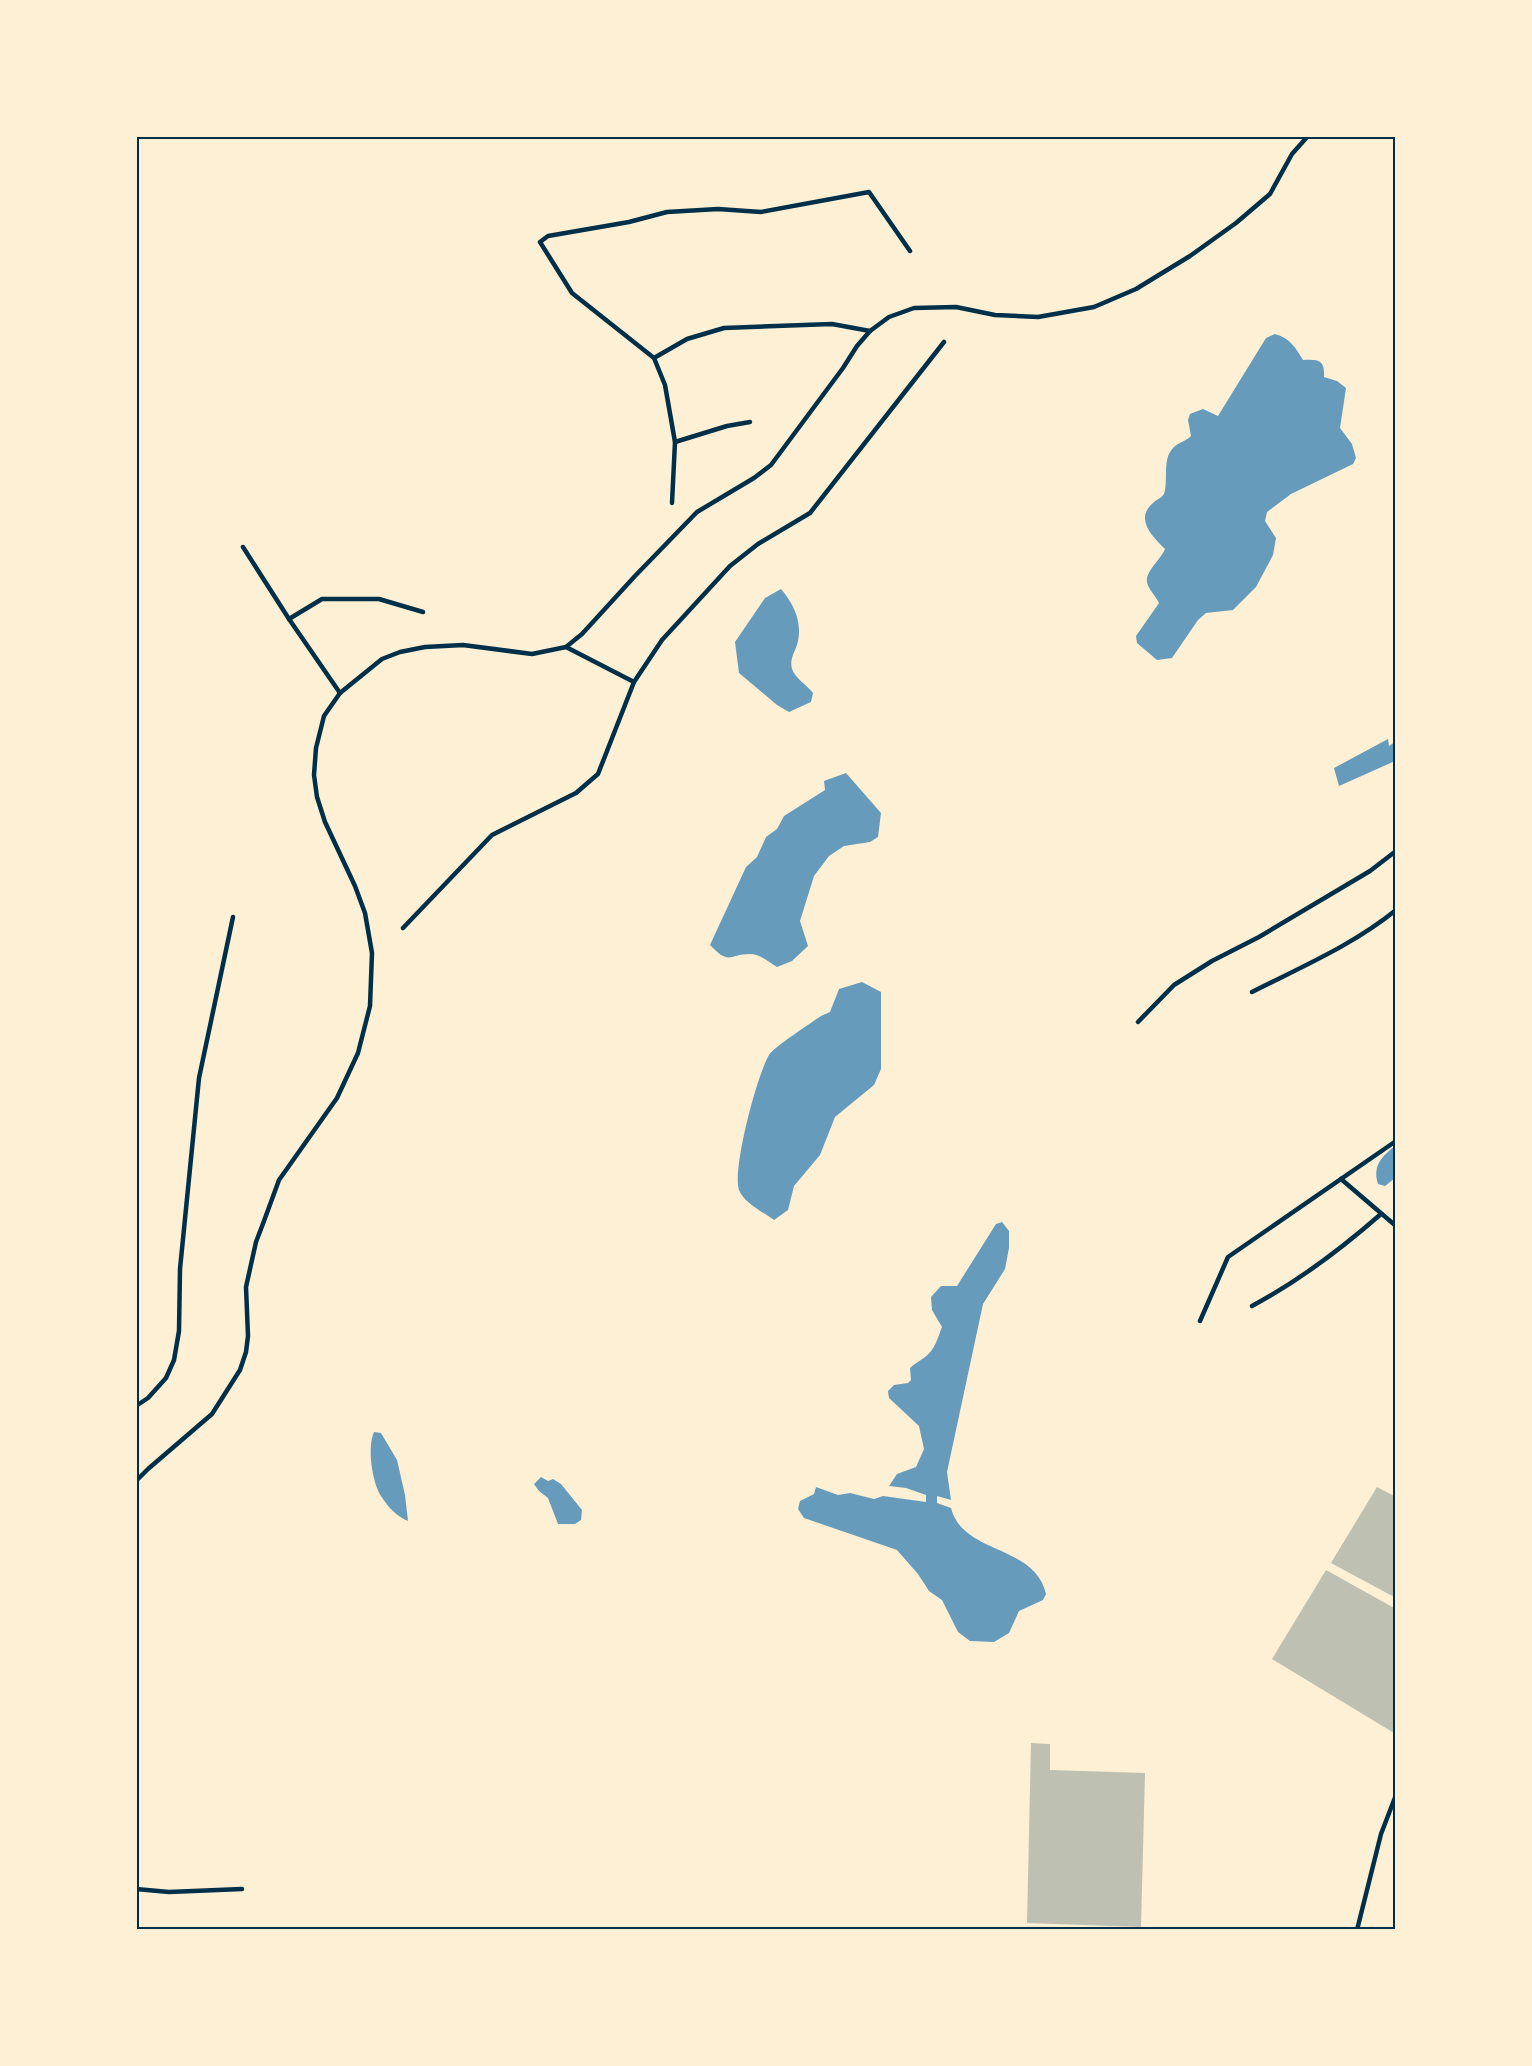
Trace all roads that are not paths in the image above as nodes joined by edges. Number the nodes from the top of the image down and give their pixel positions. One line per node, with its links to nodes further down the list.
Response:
1 (1308, 136): 3 (street)
2 (910, 251): 5 (street)
3 (870, 331): 5 (street); 12 (street)
4 (944, 342): 13 (street)
5 (654, 358): 7 (street)
6 (750, 422): 7 (street)
7 (675, 442): 8 (street)
8 (672, 502)
9 (243, 547): 11 (street)
10 (423, 612): 11 (street)
11 (289, 619): 14 (street)
12 (566, 647): 13 (street); 14 (street)
13 (634, 682): 18 (street)
14 (340, 693): 28 (street)
15 (1395, 851): 20 (street)
16 (1395, 910): 19 (street)
17 (233, 917): 27 (street)
18 (403, 928)
19 (1252, 992)
20 (1138, 1022)
21 (1395, 1141): 22 (street)
22 (1341, 1179): 23 (street); 26 (street)
23 (1382, 1214): 24 (street); 25 (street)
24 (1395, 1226)
25 (1252, 1306)
26 (1200, 1321)
27 (136, 1406)
28 (136, 1481)
29 (1395, 1795): 32 (street)
30 (136, 1889): 31 (street)
31 (242, 1889)
32 (1357, 1929)

